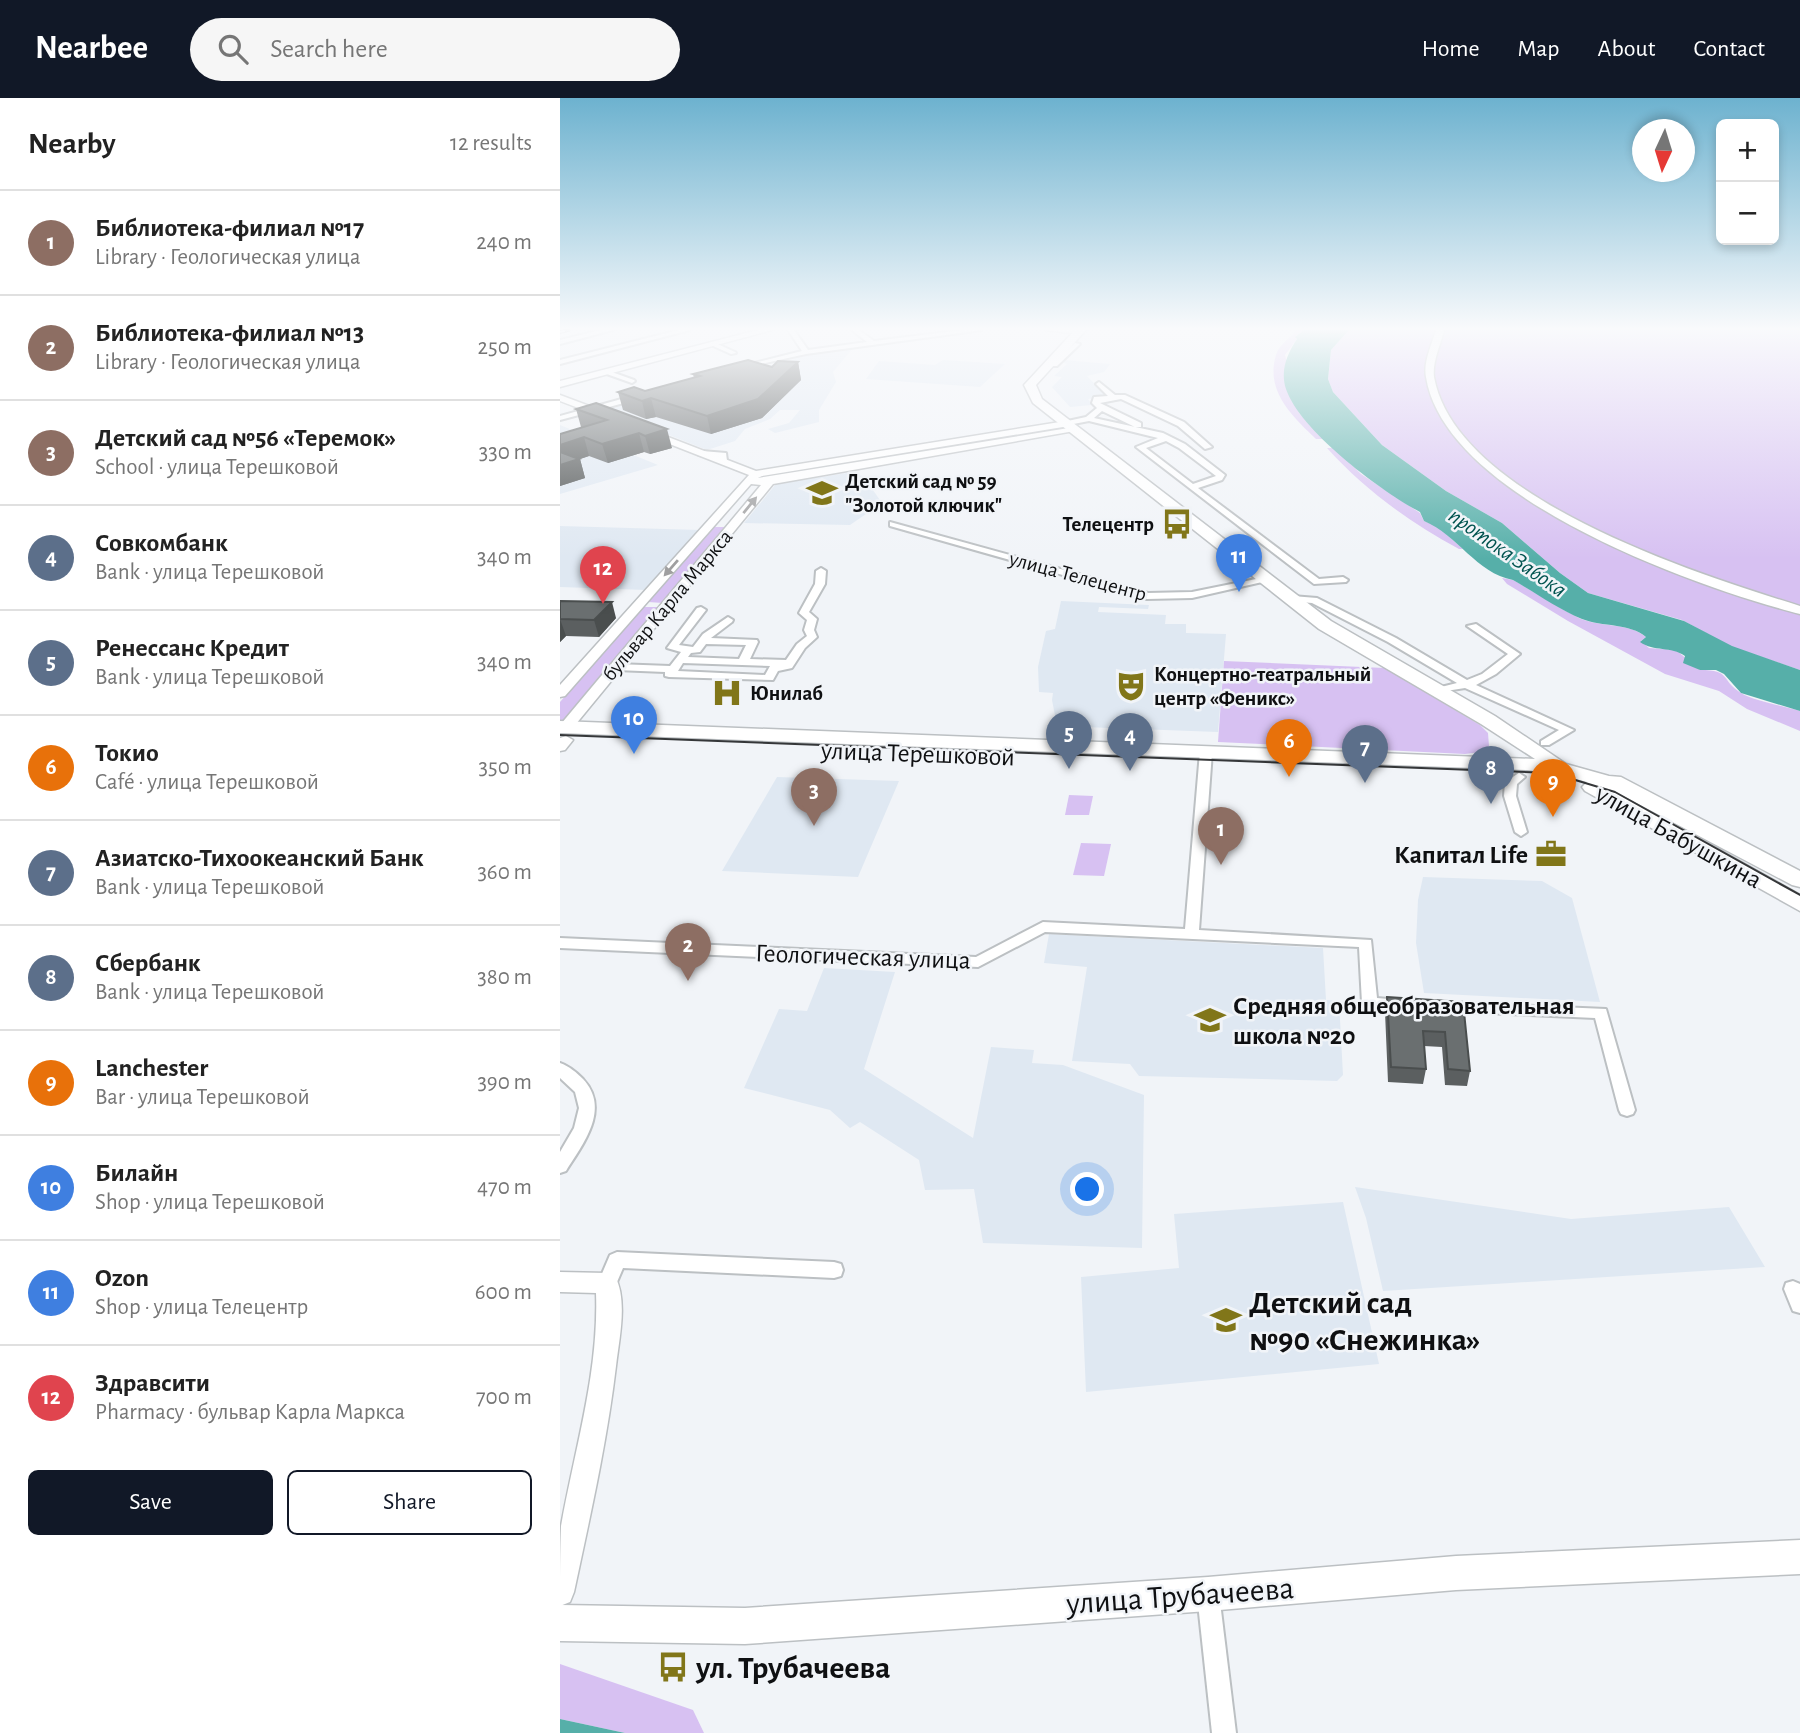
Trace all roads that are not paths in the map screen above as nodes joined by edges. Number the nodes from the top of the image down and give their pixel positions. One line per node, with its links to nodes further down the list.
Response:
1 (581, 406): 7 (street)
2 (603, 406): 7 (street)
3 (1044, 406): 11 (main road, улица Бабушкина)
4 (1142, 406): 14 (street)
5 (1440, 406): 28 (street)
6 (1101, 408): 10 (street); 13 (street)
7 (590, 410): 8 (street); 9 (street)
8 (560, 418)
9 (614, 419)
10 (1089, 419): 11 (street); 13 (street)
11 (1071, 427): 16 (street); 22 (main road, улица Бабушкина)
12 (637, 428): 15 (street)
13 (1166, 438): 17 (street); 17 (street)
14 (1208, 447)
15 (752, 477): 16 (street); 18 (street, бульвар Карла Маркса)
16 (772, 478): 20 (street, бульвар Карла Маркса, one-way to 16)
17 (1192, 487): 23 (street)
18 (709, 524): 20 (street); 25 (street, бульвар Карла Маркса, one-way to 25)
19 (893, 524): 22 (street, улица Телецентр)
20 (733, 525): 26 (street, бульвар Карла Маркса)
21 (821, 571): 34 (street)
22 (1266, 580): 24 (main road, улица Бабушкина)
23 (1343, 580)
24 (1292, 599): 36 (street); 37 (main road, улица Бабушкина)
25 (639, 604): 26 (street); 38 (street, бульвар Карла Маркса)
26 (667, 605): 35 (street, бульвар Карла Маркса)
27 (701, 610): 32 (street)
28 (1800, 610)
29 (728, 620): 31 (street)
30 (1472, 626): 36 (street)
31 (703, 641): 32 (street); 33 (street)
32 (680, 660): 33 (street); 34 (street); 35 (street)
33 (743, 662): 34 (street)
34 (776, 666)
35 (616, 667): 40 (street, бульвар Карла Маркса)
36 (1467, 685): 37 (street); 43 (street)
37 (1437, 691): 39 (main road, улица Бабушкина)
38 (560, 693)
39 (1488, 720): 42 (main road); 43 (main road, улица Бабушкина)
40 (562, 736): 41 (main road, улица Терешковой)
41 (1205, 758): 42 (main road, улица Терешковой); 43 (main road, улица Терешковой); 49 (street)
42 (1471, 761): 43 (main road, улица Терешковой)
43 (1528, 763): 44 (main road); 45 (main road, улица Бабушкина); 45 (main road, улица Терешковой); 46 (street)
44 (1563, 769): 45 (main road, улица Бабушкина)
45 (1618, 792): 47 (main road, улица Бабушкина); 48 (main road, улица Бабушкина)
46 (1521, 832)
47 (1800, 880)
48 (1800, 904)
49 (1192, 933): 50 (street, Геологическая улица); 52 (street, Геологическая улица)
50 (560, 943)
51 (560, 1069): 53 (street)
52 (1627, 1110)
53 (560, 1166)
54 (834, 1270): 56 (street)
55 (560, 1282): 56 (street)
56 (607, 1283): 58 (street)
57 (1800, 1557): 59 (main road, улица Трубачеева)
58 (560, 1592)
59 (1208, 1594): 60 (main road, улица Трубачеева); 61 (street)
60 (560, 1623)
61 (1224, 1733)

